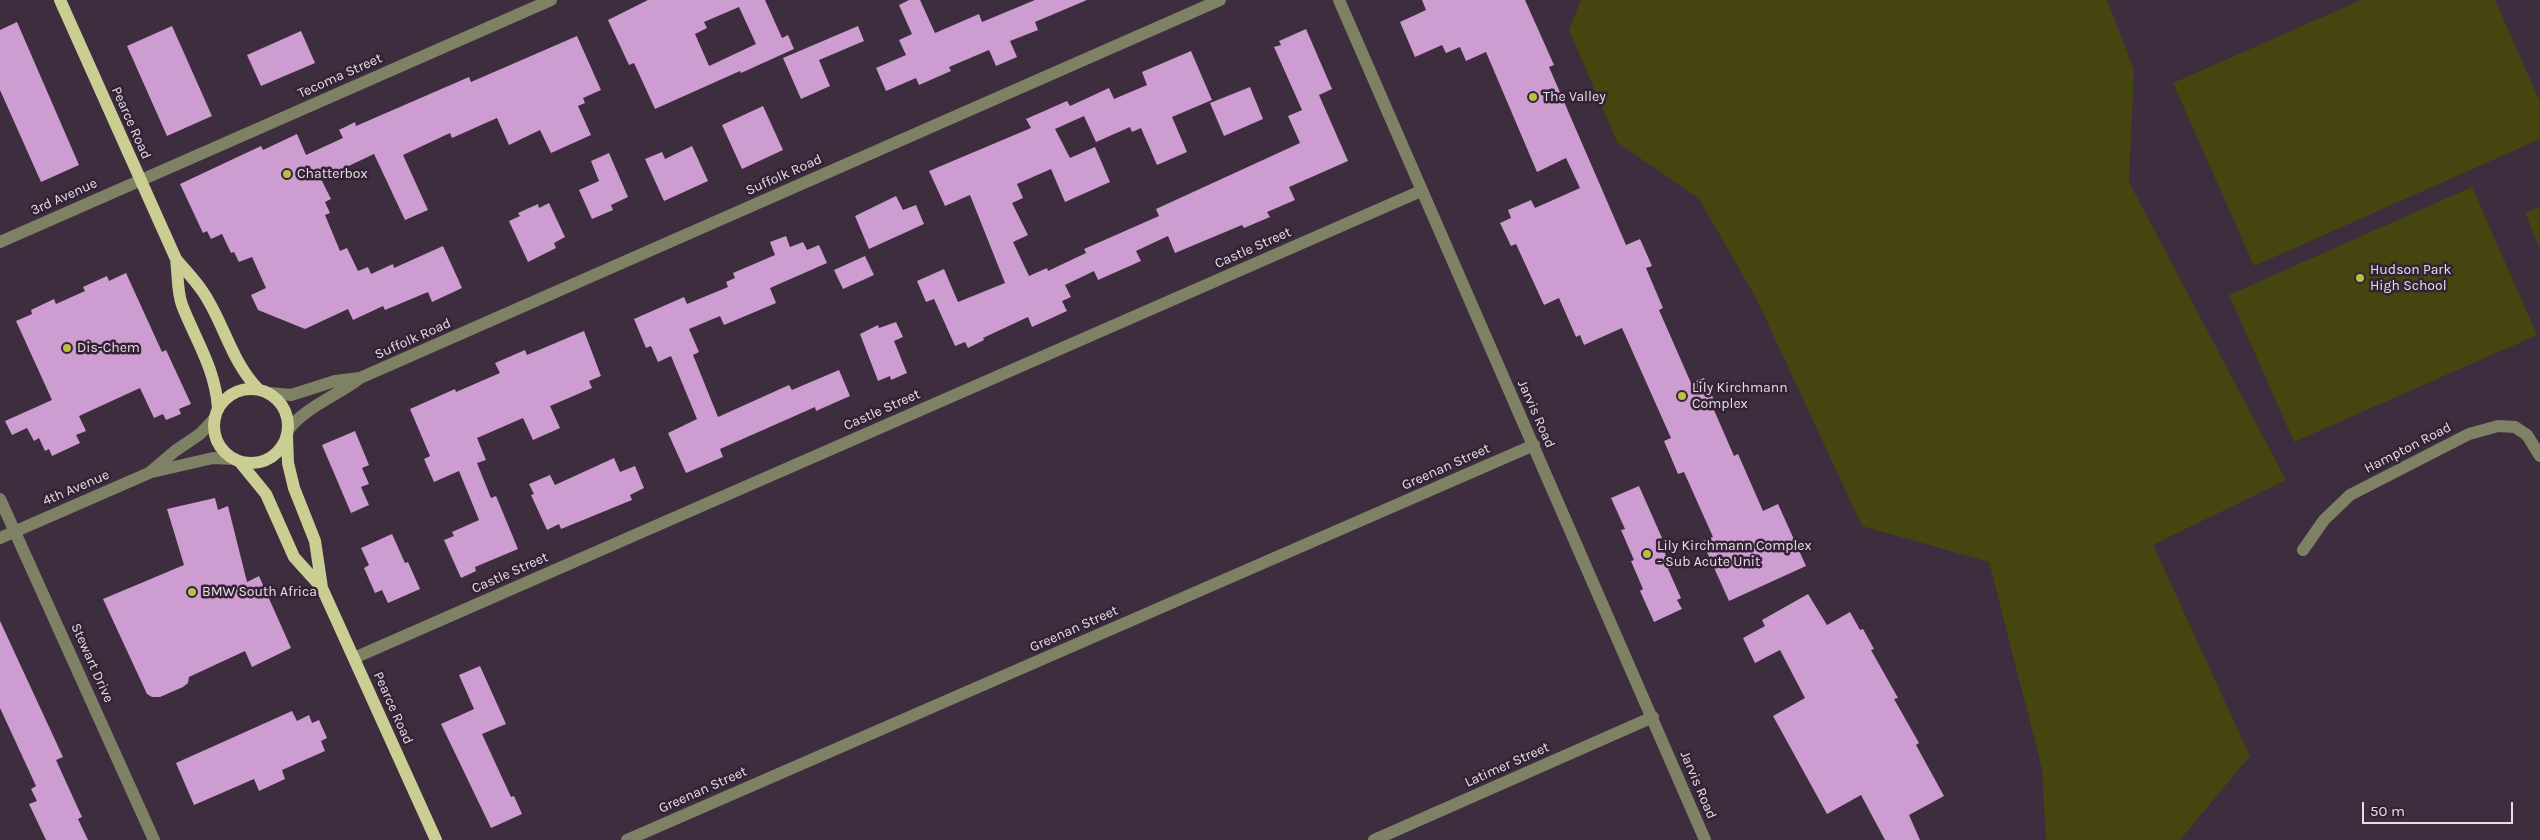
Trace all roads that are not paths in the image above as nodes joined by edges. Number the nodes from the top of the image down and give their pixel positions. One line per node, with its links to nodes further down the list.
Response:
1 (60, 0): 5 (main road, Pearce Road)
2 (1220, 0): 9 (street, Suffolk Road)
3 (1338, 0): 6 (street, Jarvis Road)
4 (545, 1): 5 (street, Tecoma Street)
5 (140, 180): 7 (street, 3rd Avenue); 8 (main road, Pearce Road)
6 (1421, 191): 13 (street, Jarvis Road); 22 (street, Castle Street)
7 (0, 242)
8 (176, 259): 10 (main road, Pearce Road); 11 (main road, Pearce Road)
9 (360, 378): 10 (street, Suffolk Road); 12 (street, Suffolk Road)
10 (264, 391): 11 (main road); 12 (main road, Pearce Road)
11 (216, 413): 15 (main road, Pearce Road); 16 (street, 4th Avenue)
12 (287, 433): 15 (main road); 21 (main road, Pearce Road)
13 (1534, 445): 23 (street, Jarvis Road); 26 (street, Greenan Street)
14 (2540, 456): 20 (street, Hampton Road)
15 (237, 460): 16 (street, 4th Avenue); 21 (main road, Pearce Road)
16 (149, 473): 18 (street, 4th Avenue)
17 (0, 499): 18 (street, Stewart Drive)
18 (15, 531): 19 (street, 4th Avenue); 24 (street, Stewart Drive)
19 (0, 538)
20 (2303, 550)
21 (322, 588): 22 (main road, Pearce Road)
22 (354, 658): 25 (main road, Pearce Road)
23 (1653, 717): 27 (street, Latimer Street); 28 (street, Jarvis Road)
24 (154, 840)
25 (436, 840)
26 (627, 840)
27 (1374, 840)
28 (1705, 840)

